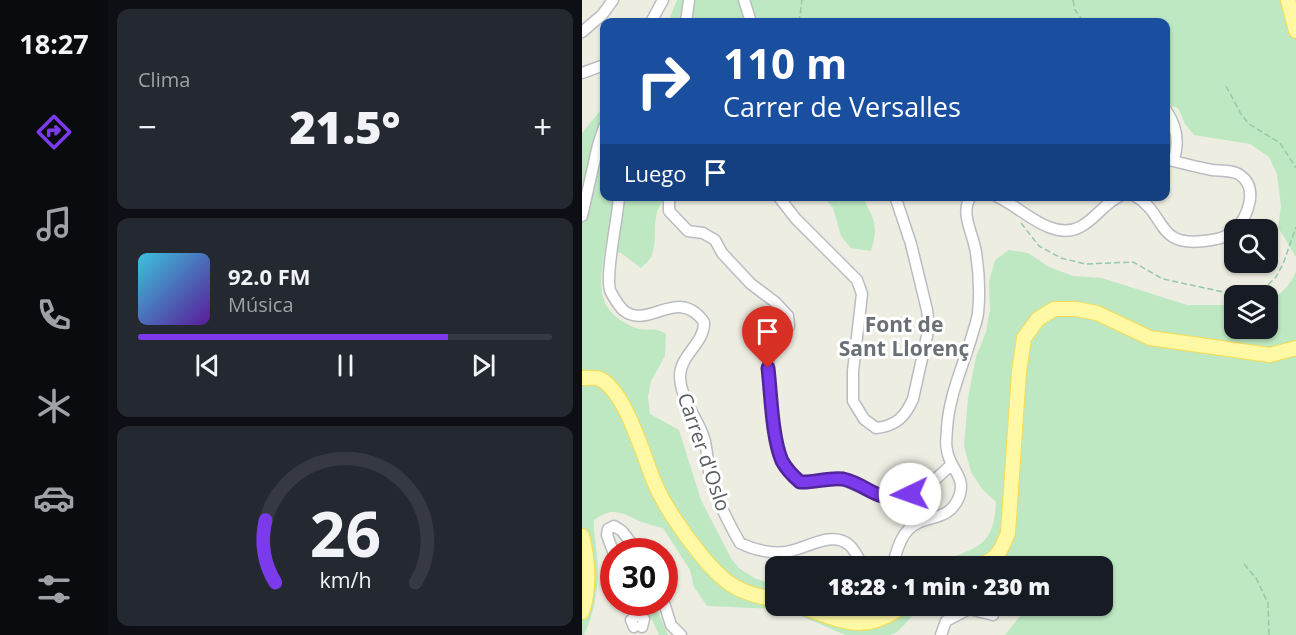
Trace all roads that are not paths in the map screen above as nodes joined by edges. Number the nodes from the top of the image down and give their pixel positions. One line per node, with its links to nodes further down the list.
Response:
1 (613, 0): 9 (street)
2 (663, 0): 6 (street)
3 (689, 0): 7 (street)
4 (744, 0): 8 (street)
5 (1288, 0): 10 (main road)
6 (653, 18)
7 (687, 18)
8 (750, 18)
9 (582, 32)
10 (1296, 32)
11 (600, 66): 12 (street)
12 (582, 73)
13 (1170, 117): 15 (street)
14 (600, 139): 25 (street)
15 (1170, 159)
16 (1170, 160): 26 (street)
17 (619, 201): 34 (street, Carrer d'Oslo)
18 (669, 201): 30 (street)
19 (782, 201): 20 (street)
20 (896, 201)
21 (968, 201): 30 (street)
22 (1006, 201): 23 (street)
23 (1109, 201)
24 (1140, 201): 27 (street)
25 (582, 216)
26 (1243, 219)
27 (1224, 236)
28 (1296, 348): 36 (main road)
29 (582, 378): 37 (main road)
30 (951, 465): 35 (street)
31 (582, 536): 38 (main road)
32 (608, 538): 33 (street)
33 (627, 538)
34 (857, 556)
35 (897, 556)
36 (996, 556)
37 (765, 598)
38 (582, 612)
39 (639, 616): 44 (street)
40 (668, 616): 45 (street)
41 (823, 616): 42 (main road)
42 (894, 616)
43 (956, 616): 46 (street)
44 (638, 631)
45 (681, 635)
46 (941, 635)

